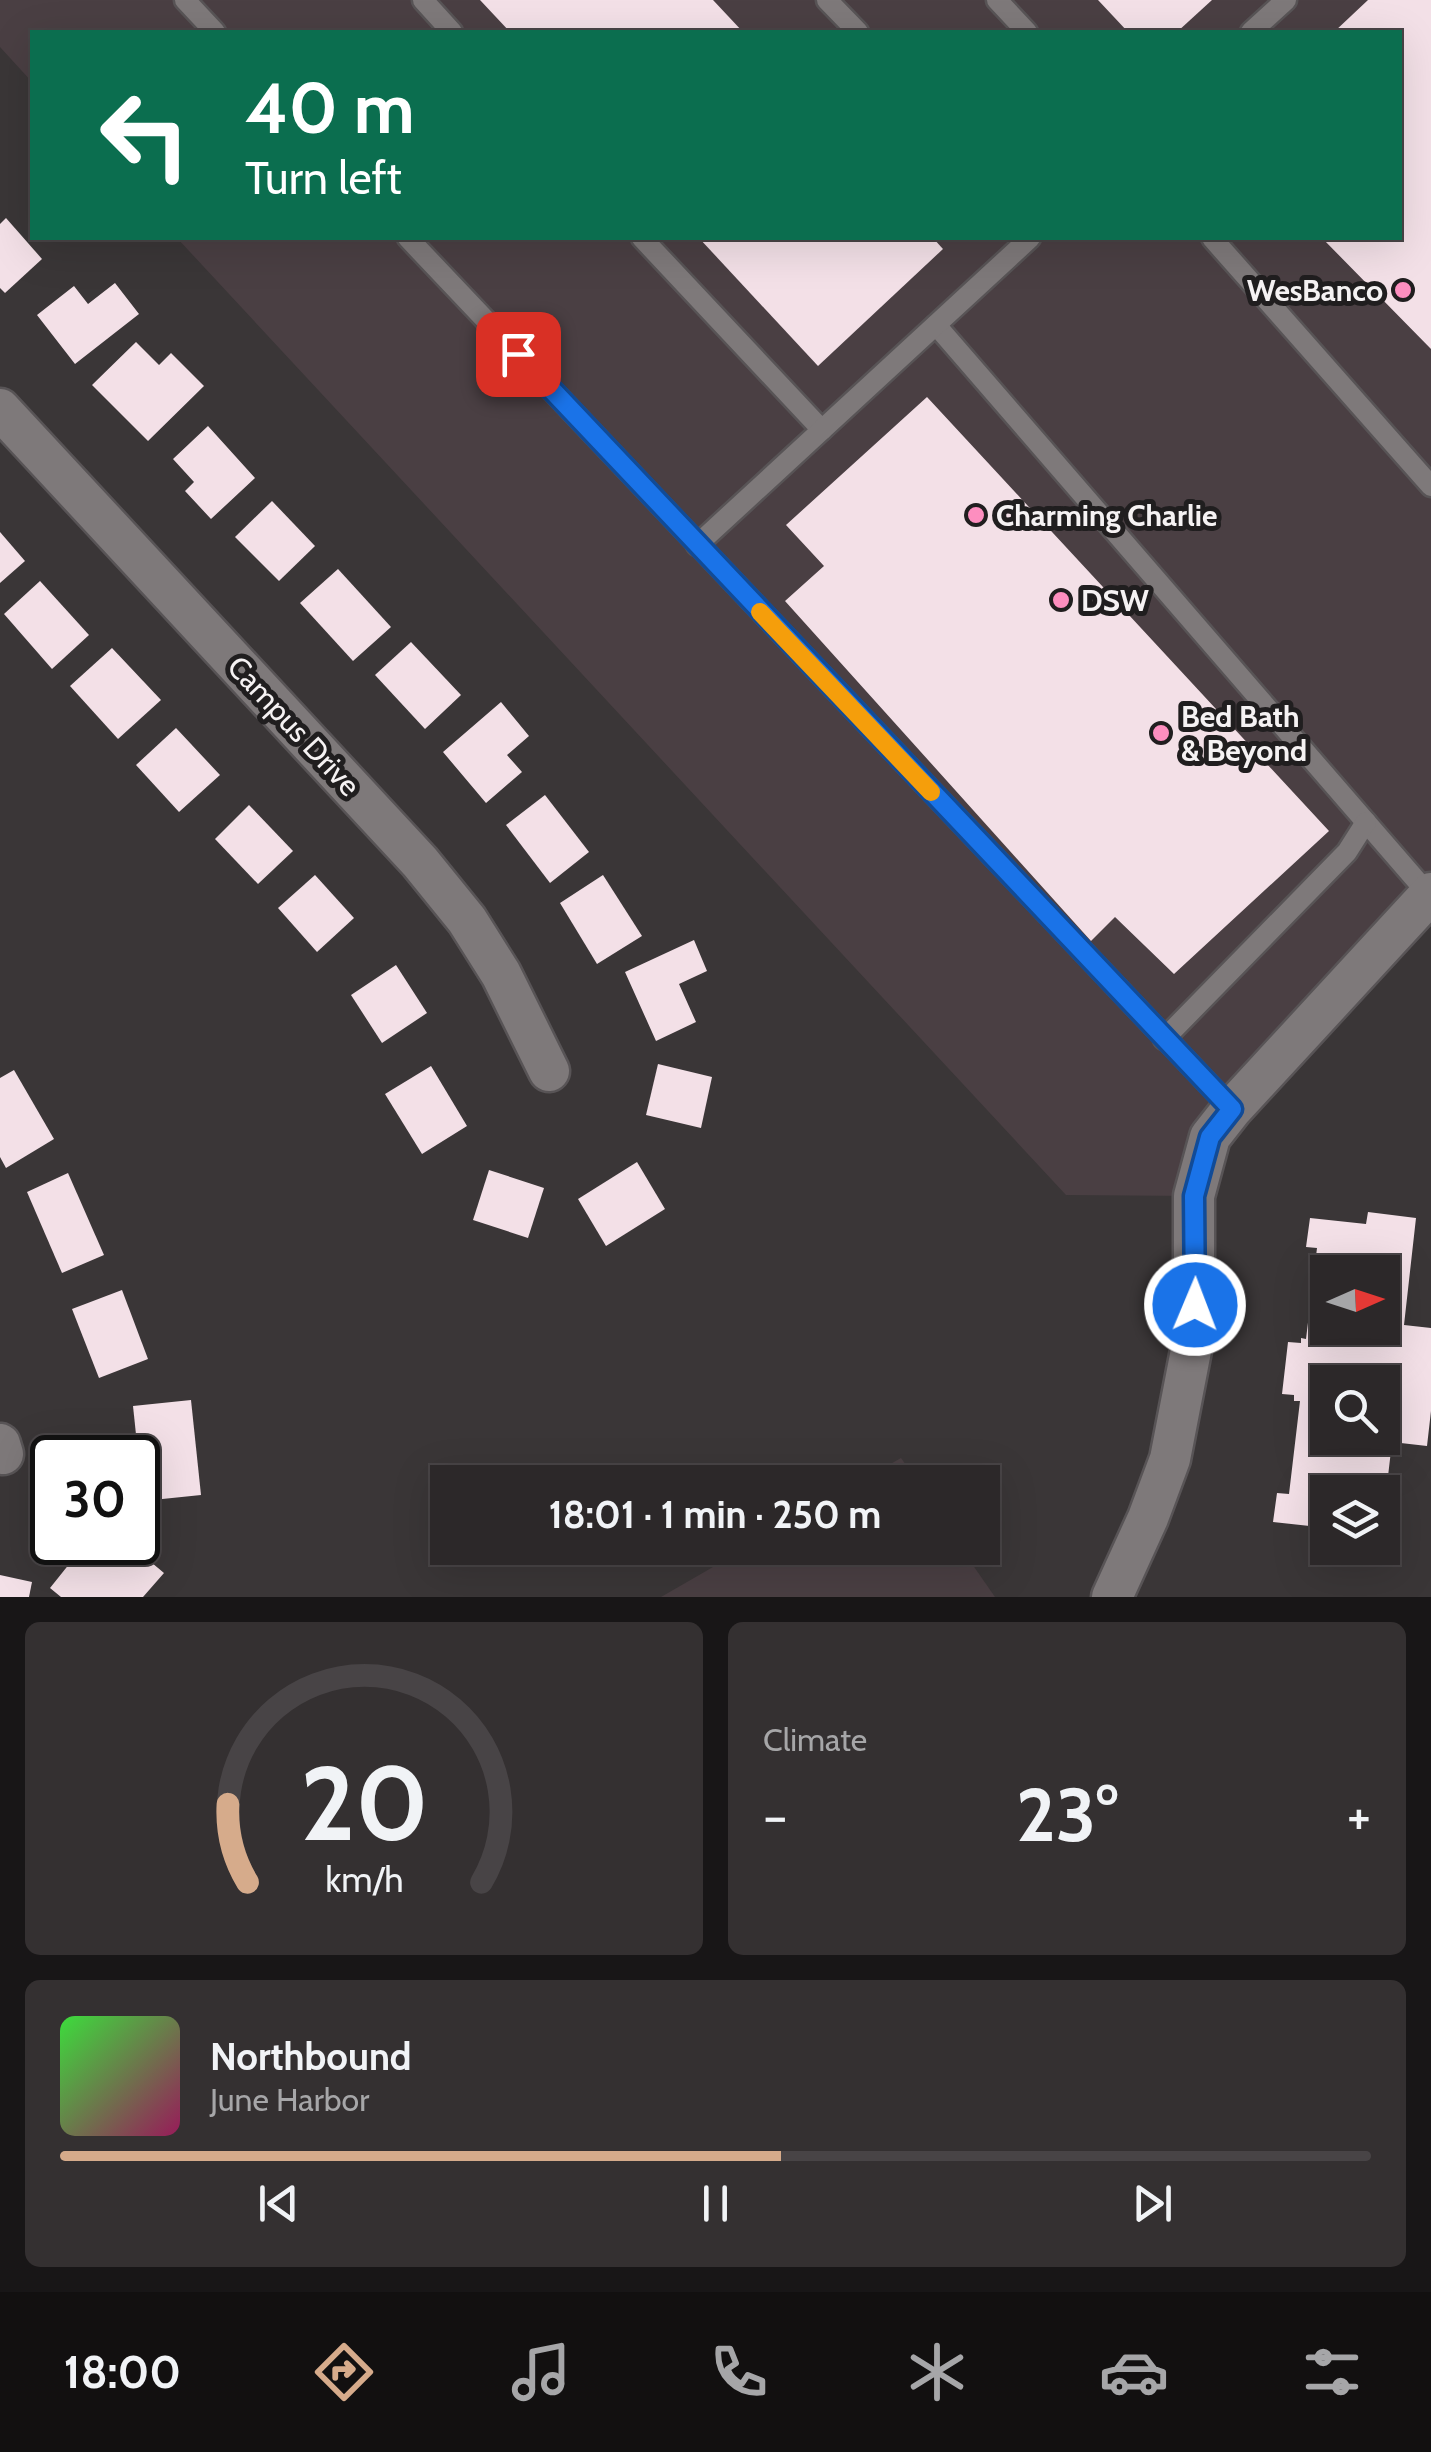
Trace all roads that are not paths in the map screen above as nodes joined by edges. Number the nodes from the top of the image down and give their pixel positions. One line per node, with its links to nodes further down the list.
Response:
1 (185, 0): 6 (lane)
2 (423, 0): 7 (lane)
3 (828, 0): 8 (lane)
4 (997, 0): 9 (lane)
5 (1286, 0): 10 (lane)
6 (213, 30)
7 (450, 30)
8 (856, 30)
9 (1025, 30)
10 (1253, 30)
11 (410, 240): 19 (lane)
12 (644, 240): 17 (lane)
13 (1028, 240): 15 (lane)
14 (1214, 240): 18 (lane)
15 (936, 325): 17 (lane); 20 (lane)
16 (0, 409): 23 (street, Campus Drive)
17 (822, 430): 19 (lane)
18 (1431, 486)
19 (697, 546): 22 (lane)
20 (1366, 822): 21 (lane); 22 (lane)
21 (1430, 894): 24 (street)
22 (1164, 1039): 24 (lane)
23 (548, 1072)
24 (1232, 1109): 25 (street)
25 (1112, 1597)

